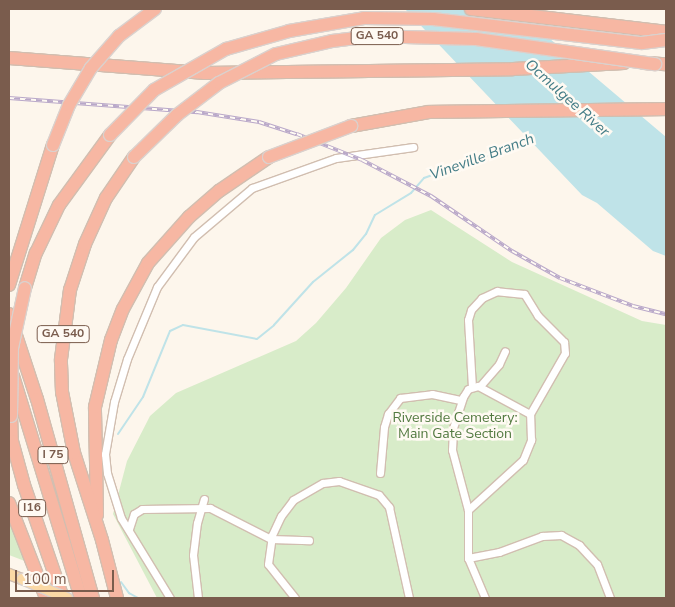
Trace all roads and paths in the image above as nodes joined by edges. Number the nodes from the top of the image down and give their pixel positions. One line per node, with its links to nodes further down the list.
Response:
1 (155, 9): 9 (highway, bridge)
2 (472, 9): 3 (highway)
3 (666, 32)
4 (666, 40): 29 (highway, I16, bridge)
5 (9, 58): 6 (highway, bridge)
6 (661, 64): 22 (highway, GA 540, bridge)
7 (666, 109): 22 (highway, bridge)
8 (413, 147): 23 (street)
9 (10, 279)
10 (9, 314): 32 (highway, I 75)
11 (505, 351): 13 (street)
12 (9, 363): 31 (highway, I 75)
13 (480, 386): 14 (street); 16 (street)
14 (472, 387): 15 (street); 16 (street)
15 (461, 400): 17 (street); 21 (street)
16 (530, 414): 21 (street)
17 (380, 473)
18 (204, 499): 20 (street)
19 (9, 503): 28 (highway)
20 (202, 508): 23 (street); 24 (street); 35 (street)
21 (468, 510): 26 (street)
22 (97, 523): 33 (highway, GA 540)
23 (129, 529): 34 (street)
24 (271, 539): 25 (street); 36 (street); 37 (street)
25 (308, 540)
26 (468, 558): 38 (street); 39 (street)
27 (9, 574): 30 (main road, bridge)
28 (46, 598)
29 (63, 598)
30 (67, 598)
31 (81, 598)
32 (93, 598)
33 (117, 598)
34 (170, 598)
35 (198, 598)
36 (294, 598)
37 (409, 598)
38 (485, 598)
39 (610, 598)

